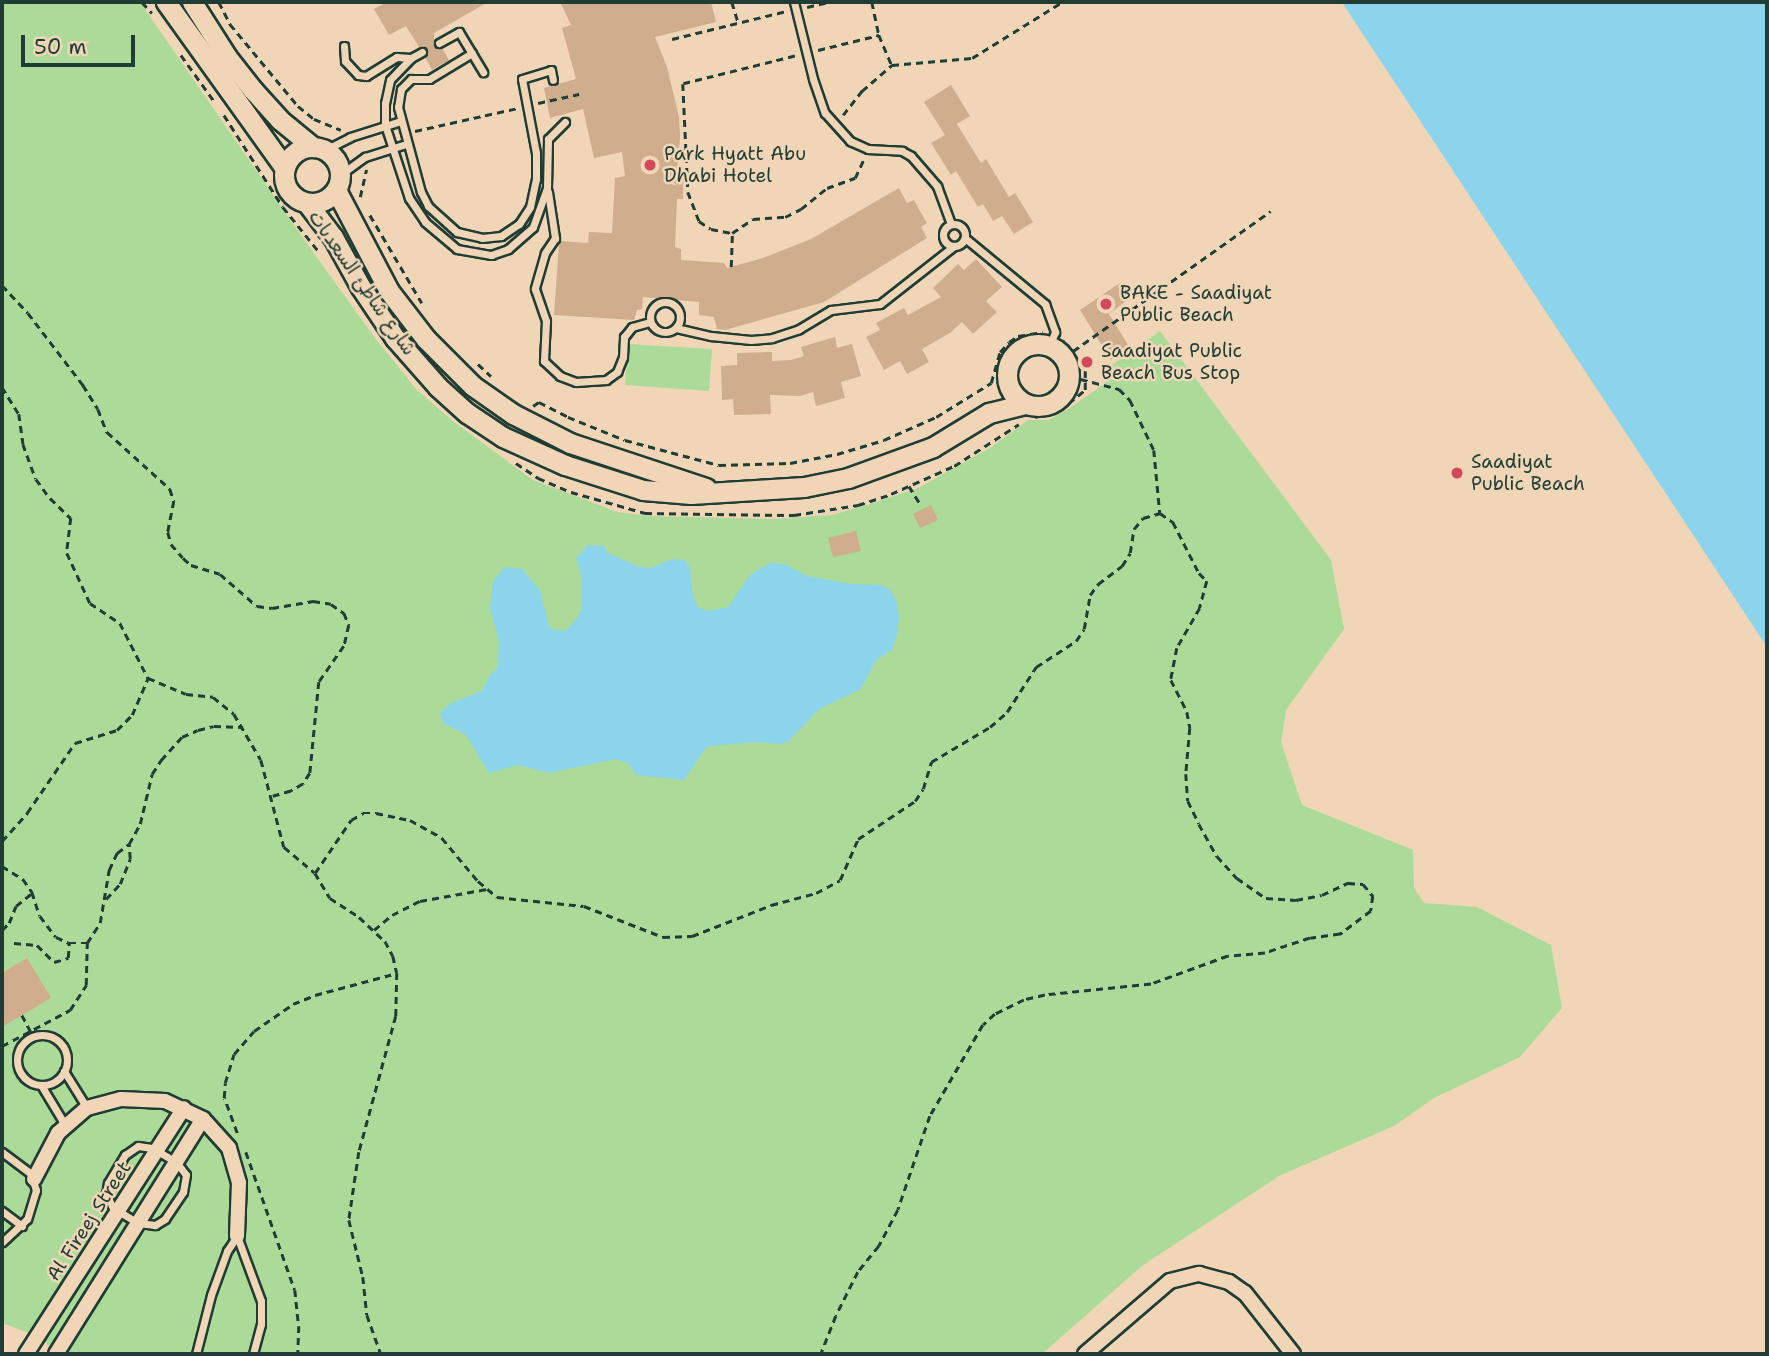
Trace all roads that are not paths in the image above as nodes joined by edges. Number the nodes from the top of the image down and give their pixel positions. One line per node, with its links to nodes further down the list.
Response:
1 (191, 2): 15 (street)
2 (795, 6): 21 (lane)
3 (161, 10): 17 (street)
4 (439, 43): 7 (lane)
5 (344, 46): 8 (lane)
6 (422, 52): 8 (lane)
7 (472, 53): 9 (lane); 11 (lane)
8 (411, 58): 13 (lane)
9 (483, 72)
10 (553, 80): 14 (lane)
11 (401, 121): 13 (lane); 14 (lane)
12 (565, 122): 19 (lane)
13 (385, 125): 15 (lane); 16 (lane)
14 (406, 144): 16 (lane)
15 (319, 148): 17 (street); 18 (street)
16 (392, 148): 18 (lane); 19 (lane)
17 (285, 168): 20 (street)
18 (338, 183): 20 (street); 30 (street, شارع شاطئ السعديات)
19 (547, 188): 24 (lane)
20 (307, 203): 31 (street, شارع شاطئ السعديات)
21 (951, 224): 22 (lane); 23 (lane)
22 (965, 239): 23 (lane); 26 (lane)
23 (954, 246): 25 (lane)
24 (650, 322): 25 (lane); 25 (lane)
25 (676, 328)
26 (1052, 339): 27 (street); 29 (street)
27 (1007, 381): 28 (street, شارع شاطئ السعديات); 29 (street)
28 (989, 413): 29 (street, شارع شاطئ السعديات); 32 (street, شارع شاطئ السعديات)
29 (1025, 414)
30 (547, 431): 31 (street); 32 (street, شارع شاطئ السعديات)
31 (538, 453): 32 (street, شارع شاطئ السعديات)
32 (713, 491)
33 (64, 1071): 34 (lane); 34 (lane); 35 (lane)
34 (41, 1085): 38 (lane)
35 (87, 1108): 36 (street); 38 (street)
36 (184, 1108): 37 (street); 39 (street, Al Fireej Street)
37 (203, 1119): 41 (street); 47 (street)
38 (65, 1125): 42 (street)
39 (156, 1150): 41 (lane); 44 (street, Al Fireej Street); 44 (lane)
40 (2, 1152): 42 (lane)
41 (176, 1162): 45 (street); 45 (lane)
42 (34, 1179): 46 (lane)
43 (2, 1211): 46 (lane)
44 (118, 1211): 45 (lane); 49 (street, Al Fireej Street)
45 (138, 1223): 50 (street)
46 (22, 1226): 48 (lane)
47 (237, 1236): 51 (lane); 52 (lane)
48 (2, 1242)
49 (26, 1354)
50 (56, 1354)
51 (196, 1354)
52 (253, 1354)
53 (1084, 1354): 54 (street)
54 (1293, 1354)

